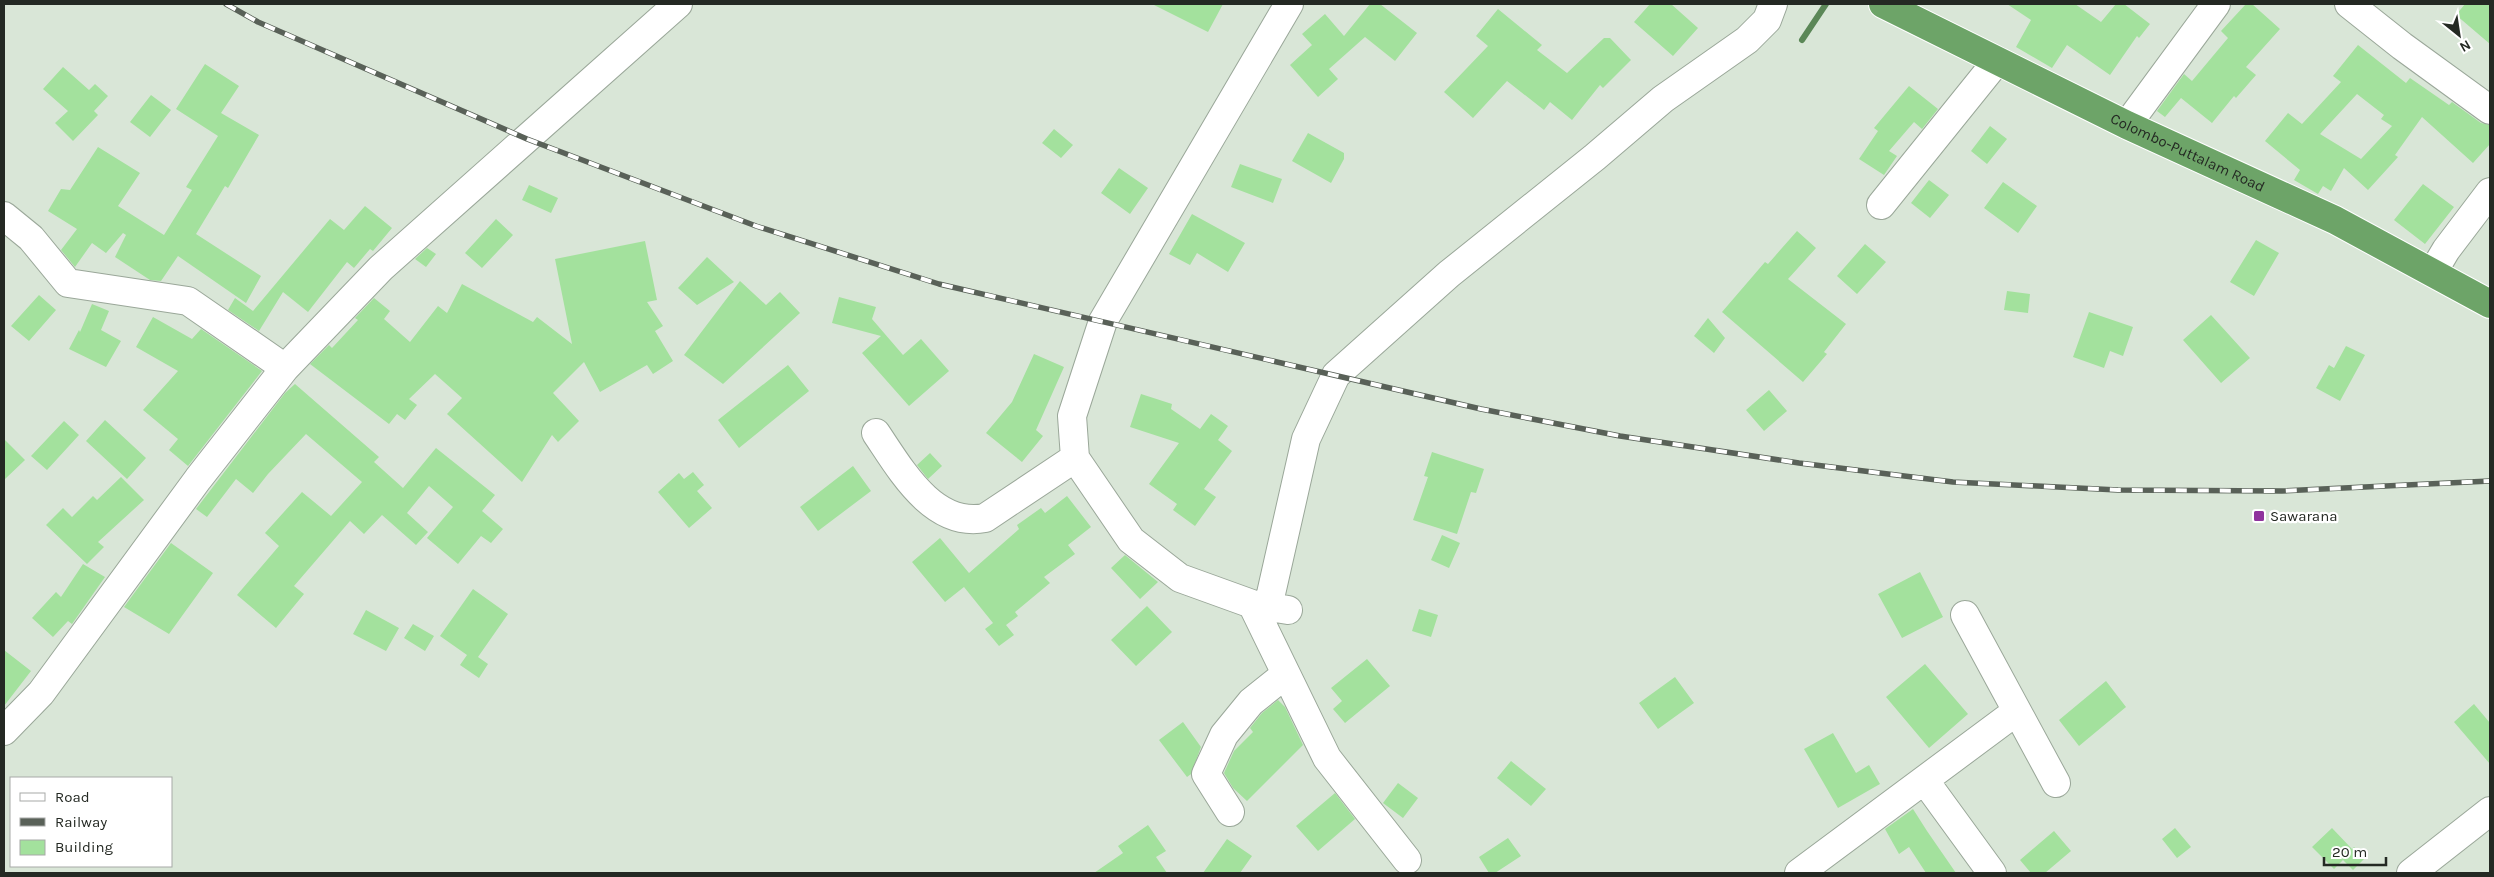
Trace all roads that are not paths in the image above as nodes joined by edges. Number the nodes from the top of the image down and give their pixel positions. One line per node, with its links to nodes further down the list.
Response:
1 (678, 4): 15 (street)
2 (1289, 4): 17 (street)
3 (1773, 4): 18 (street)
4 (1883, 4): 7 (highway, Colombo-Puttalam Road)
5 (2216, 4): 9 (street)
6 (2349, 4): 8 (street)
7 (1997, 60): 9 (highway, Colombo-Puttalam Road); 11 (street)
8 (2490, 110)
9 (2127, 125): 13 (highway, Colombo-Puttalam Road)
10 (2490, 192): 13 (street)
11 (1881, 206)
12 (4, 216): 15 (street)
13 (2433, 272): 14 (highway, Colombo-Puttalam Road)
14 (2490, 304)
15 (285, 368): 22 (street)
16 (876, 433): 17 (street)
17 (1075, 458): 18 (street)
18 (1269, 607): 20 (street)
19 (1965, 615): 21 (street)
20 (1286, 674): 26 (street); 27 (street)
21 (2017, 711): 23 (street); 24 (street)
22 (4, 732)
23 (1925, 781): 28 (street); 29 (street)
24 (2056, 783)
25 (2490, 811): 30 (street)
26 (1230, 812)
27 (1407, 860)
28 (1799, 873)
29 (1992, 873)
30 (2411, 873)

